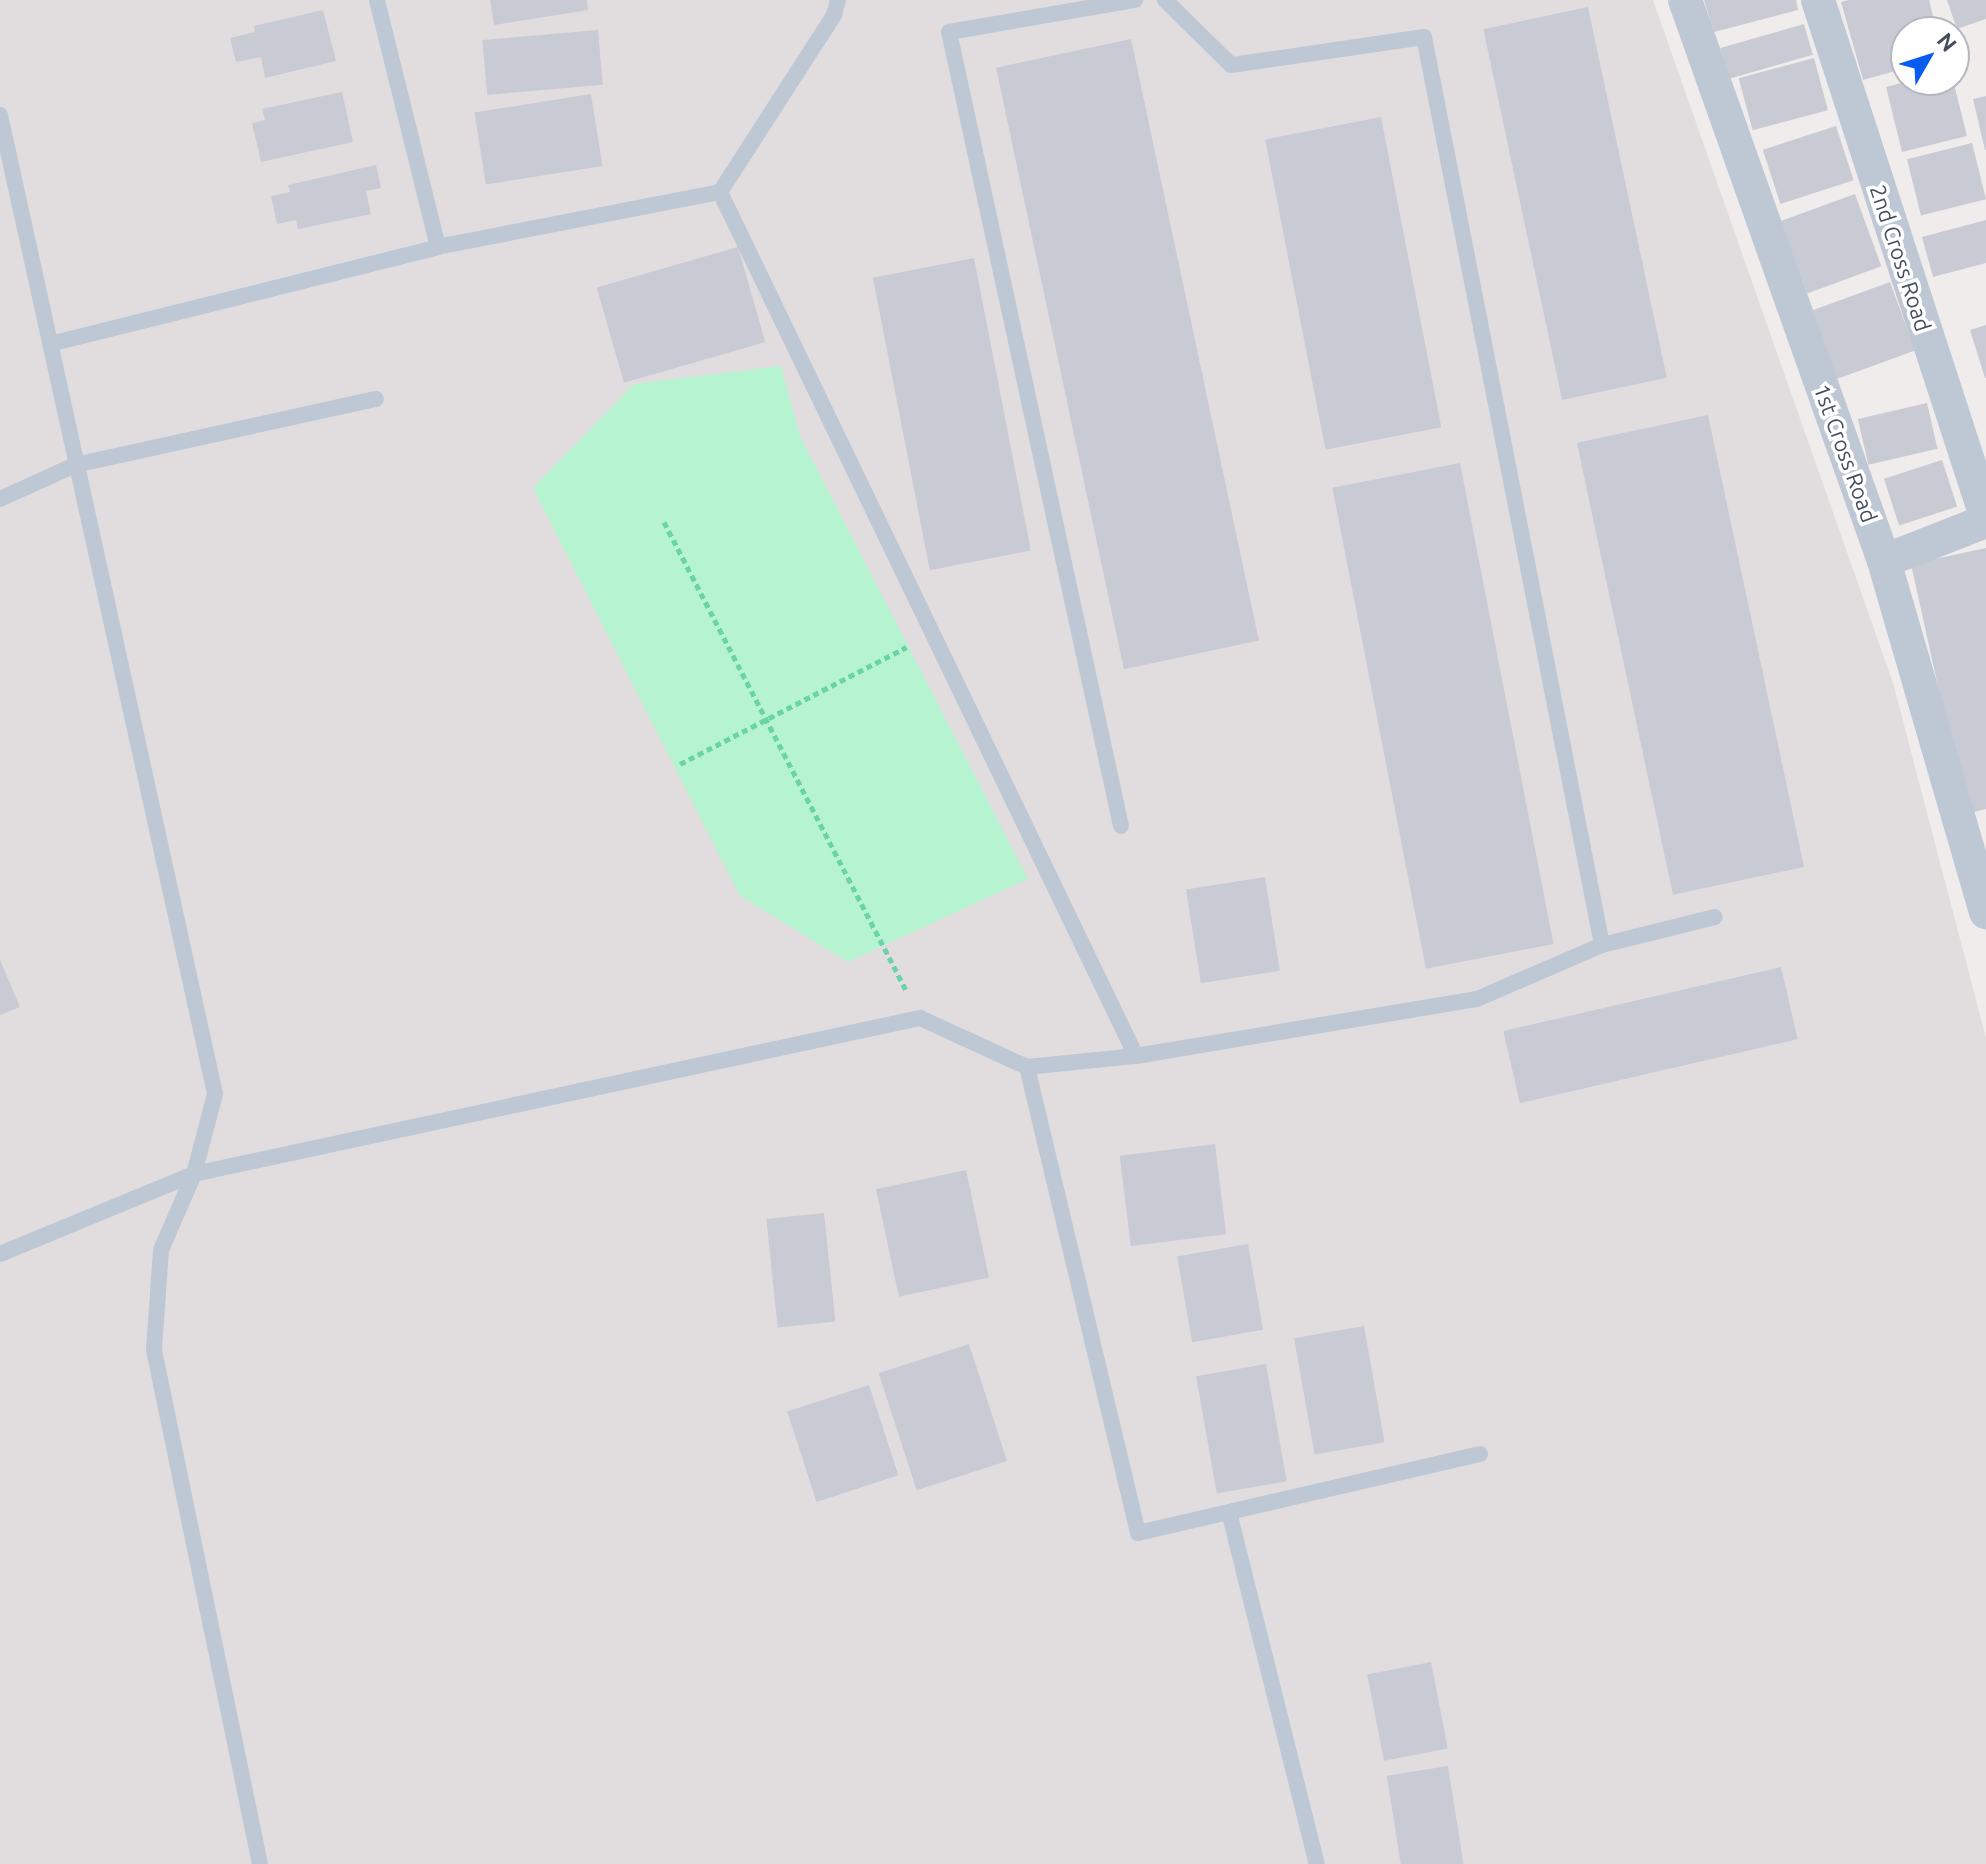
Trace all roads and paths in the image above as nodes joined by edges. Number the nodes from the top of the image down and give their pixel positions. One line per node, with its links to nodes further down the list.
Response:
1 (377, 0): 9 (lane)
2 (838, 0): 8 (lane)
3 (1135, 0): 20 (lane)
4 (1165, 0): 23 (lane)
5 (1685, 0): 16 (street, 1st Cross Road)
6 (1818, 0): 14 (street, 2nd Cross Road)
7 (0, 115): 10 (lane)
8 (720, 192): 9 (lane); 17 (lane)
9 (438, 247): 10 (lane)
10 (50, 344): 12 (lane)
11 (376, 399): 12 (lane)
12 (75, 465): 13 (lane); 27 (lane)
13 (0, 499)
14 (1986, 518): 16 (street)
15 (664, 522): 18 (path)
16 (1884, 561): 21 (street, 1st Cross Road)
17 (933, 634): 18 (path); 25 (lane)
18 (766, 719): 19 (path); 24 (path)
19 (680, 764)
20 (1121, 826)
21 (1986, 912)
22 (1715, 917): 23 (lane)
23 (1602, 945): 25 (lane)
24 (920, 1018): 26 (lane); 27 (lane)
25 (1136, 1056): 26 (lane)
26 (1027, 1067): 30 (lane)
27 (194, 1174): 28 (lane); 31 (lane)
28 (0, 1254)
29 (1480, 1454): 30 (lane)
30 (1229, 1512): 32 (lane)
31 (260, 1864)
32 (1317, 1864)

